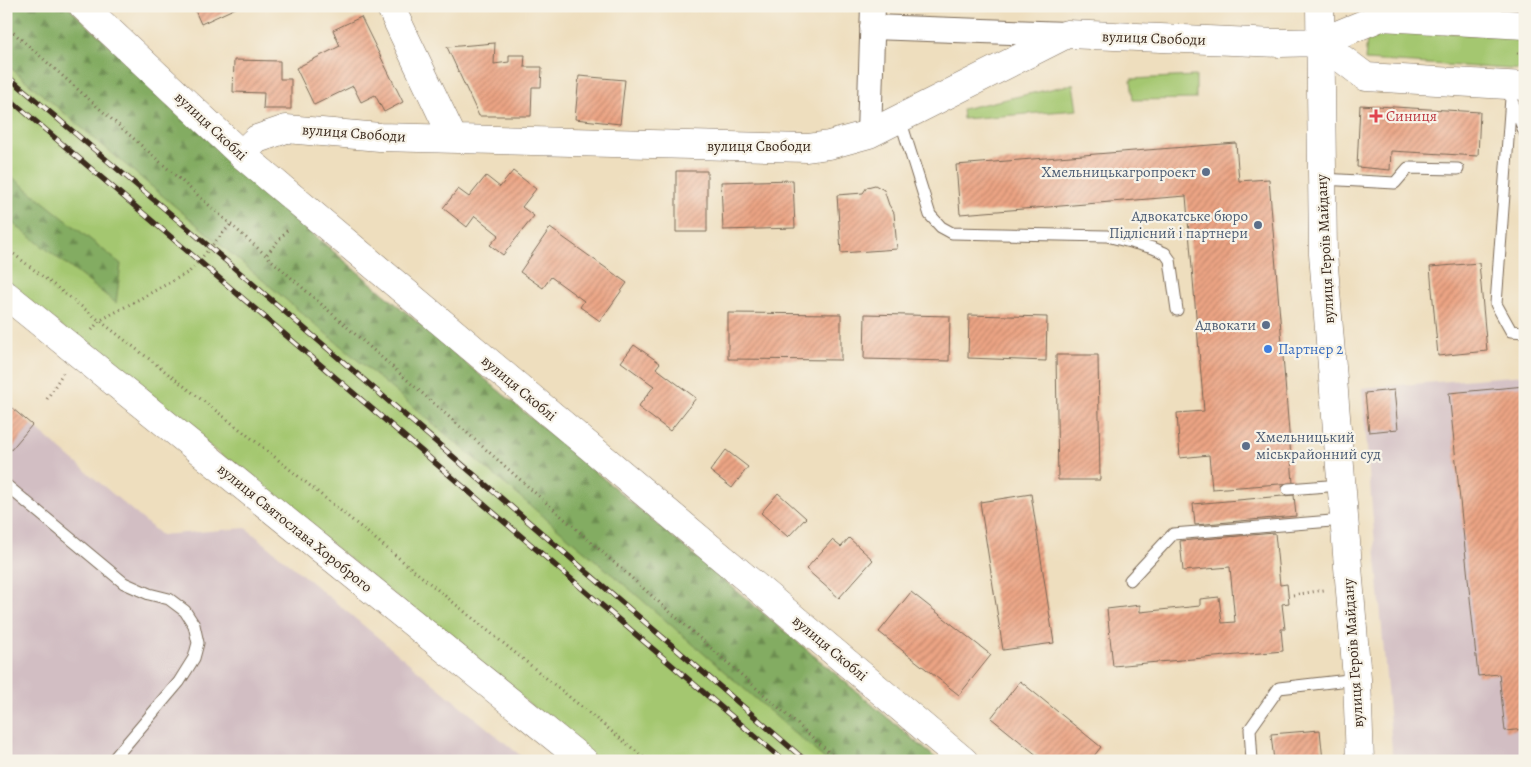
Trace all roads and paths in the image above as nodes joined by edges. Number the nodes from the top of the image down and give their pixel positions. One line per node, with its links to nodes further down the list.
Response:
1 (83, 6): 16 (street, вулиця Скоблі)
2 (390, 6): 15 (street)
3 (1246, 6): 4 (path)
4 (1269, 6)
5 (1320, 6): 10 (street, вулиця Героїв Майдану)
6 (872, 17): 9 (street); 14 (street)
7 (1525, 25): 10 (street, вулиця Свободи)
8 (6, 26): 19 (path)
9 (1067, 34): 10 (street, вулиця Свободи); 12 (street, вулиця Свободи)
10 (1320, 42): 11 (street); 18 (street, вулиця Героїв Майдану)
11 (1514, 90): 13 (lane); 26 (lane)
12 (900, 119): 14 (street, вулиця Свободи); 24 (lane)
13 (1525, 133)
14 (869, 134): 15 (street, вулиця Свободи)
15 (453, 138): 16 (street, вулиця Свободи)
16 (241, 154): 39 (street, вулиця Скоблі)
17 (1458, 169): 18 (lane)
18 (1322, 179): 28 (street, вулиця Героїв Майдану)
19 (232, 223): 22 (path); 25 (path)
20 (290, 227): 22 (path)
21 (6, 248): 25 (path)
22 (267, 254): 38 (path)
23 (6, 295): 36 (street, вулиця Святослава Хороброго)
24 (1177, 310)
25 (99, 321): 37 (path)
26 (1525, 332)
27 (6, 485): 35 (lane)
28 (1341, 485): 29 (lane); 30 (street, вулиця Героїв Майдану)
29 (1288, 490)
30 (1344, 520): 31 (lane); 34 (street, вулиця Героїв Майдану)
31 (1130, 580)
32 (1331, 589): 33 (path)
33 (1292, 595)
34 (1356, 679): 40 (lane); 41 (street, вулиця Героїв Майдану)
35 (112, 761)
36 (584, 761)
37 (648, 761)
38 (839, 761)
39 (964, 761)
40 (1252, 761)
41 (1360, 761)

